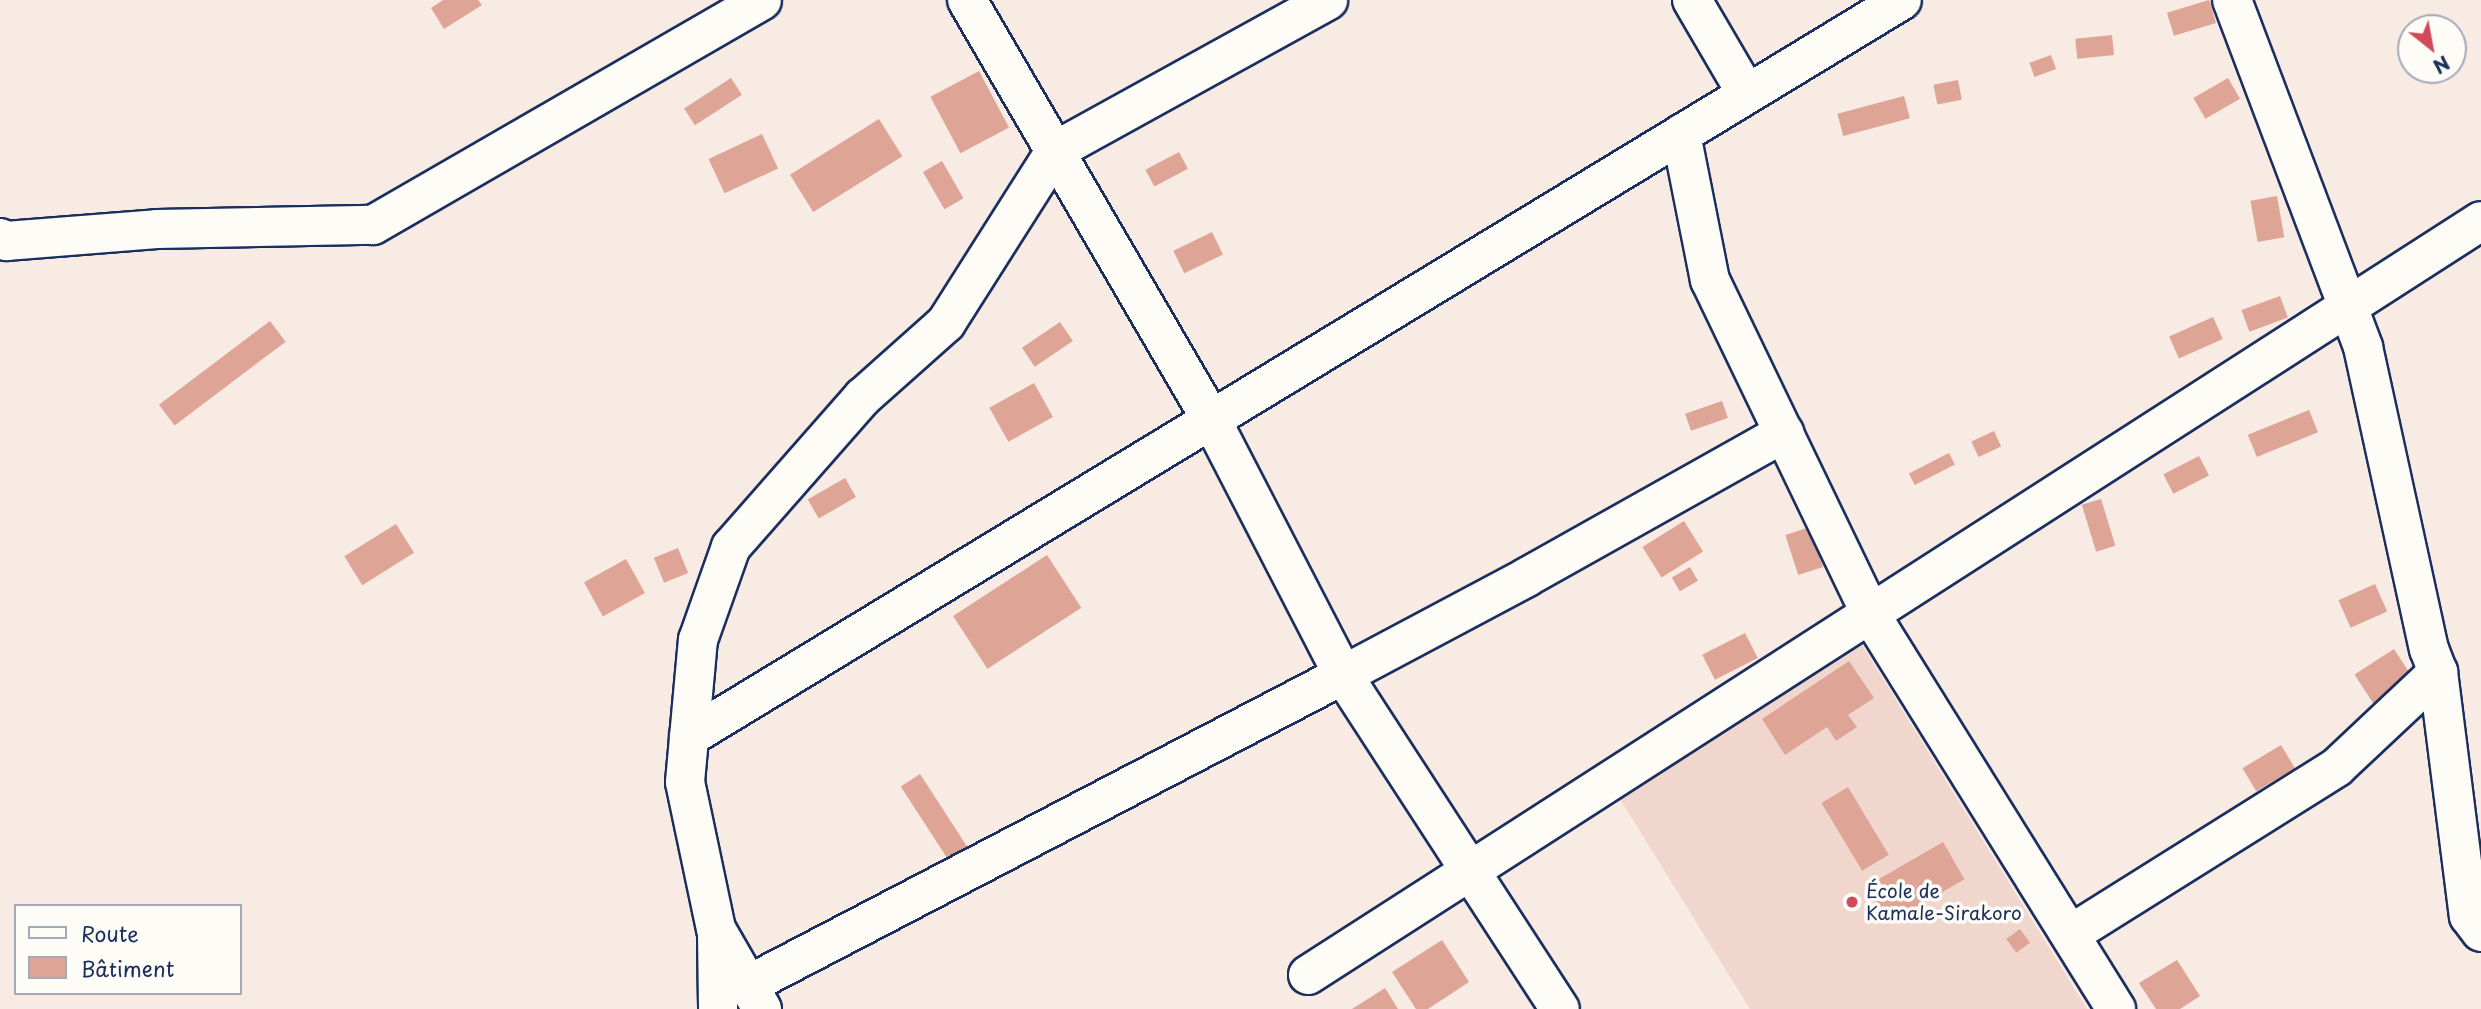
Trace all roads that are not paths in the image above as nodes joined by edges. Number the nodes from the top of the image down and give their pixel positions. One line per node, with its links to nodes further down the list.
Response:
1 (762, 0): 11 (street)
2 (967, 0): 9 (street)
3 (1328, 0): 9 (street)
4 (1692, 0): 7 (street)
5 (1902, 0): 7 (street)
6 (2232, 0): 12 (street)
7 (1748, 94): 8 (street)
8 (1681, 134): 13 (street); 14 (street)
9 (1055, 152): 13 (street); 18 (street)
10 (2481, 221): 12 (street)
11 (0, 239)
12 (2348, 307): 15 (street); 16 (street)
13 (1211, 419): 17 (street); 18 (street)
14 (1784, 432): 15 (street); 17 (street)
15 (1870, 613): 20 (street); 23 (street)
16 (2438, 672): 19 (street); 23 (street)
17 (1343, 675): 20 (street); 25 (street)
18 (689, 737): 21 (street)
19 (2468, 808): 22 (street)
20 (1470, 871): 24 (street); 27 (street)
21 (716, 929): 25 (street); 26 (street)
22 (2481, 932)
23 (2071, 934): 28 (street)
24 (1308, 975)
25 (755, 997)
26 (718, 1009)
27 (1560, 1009)
28 (2116, 1009)

